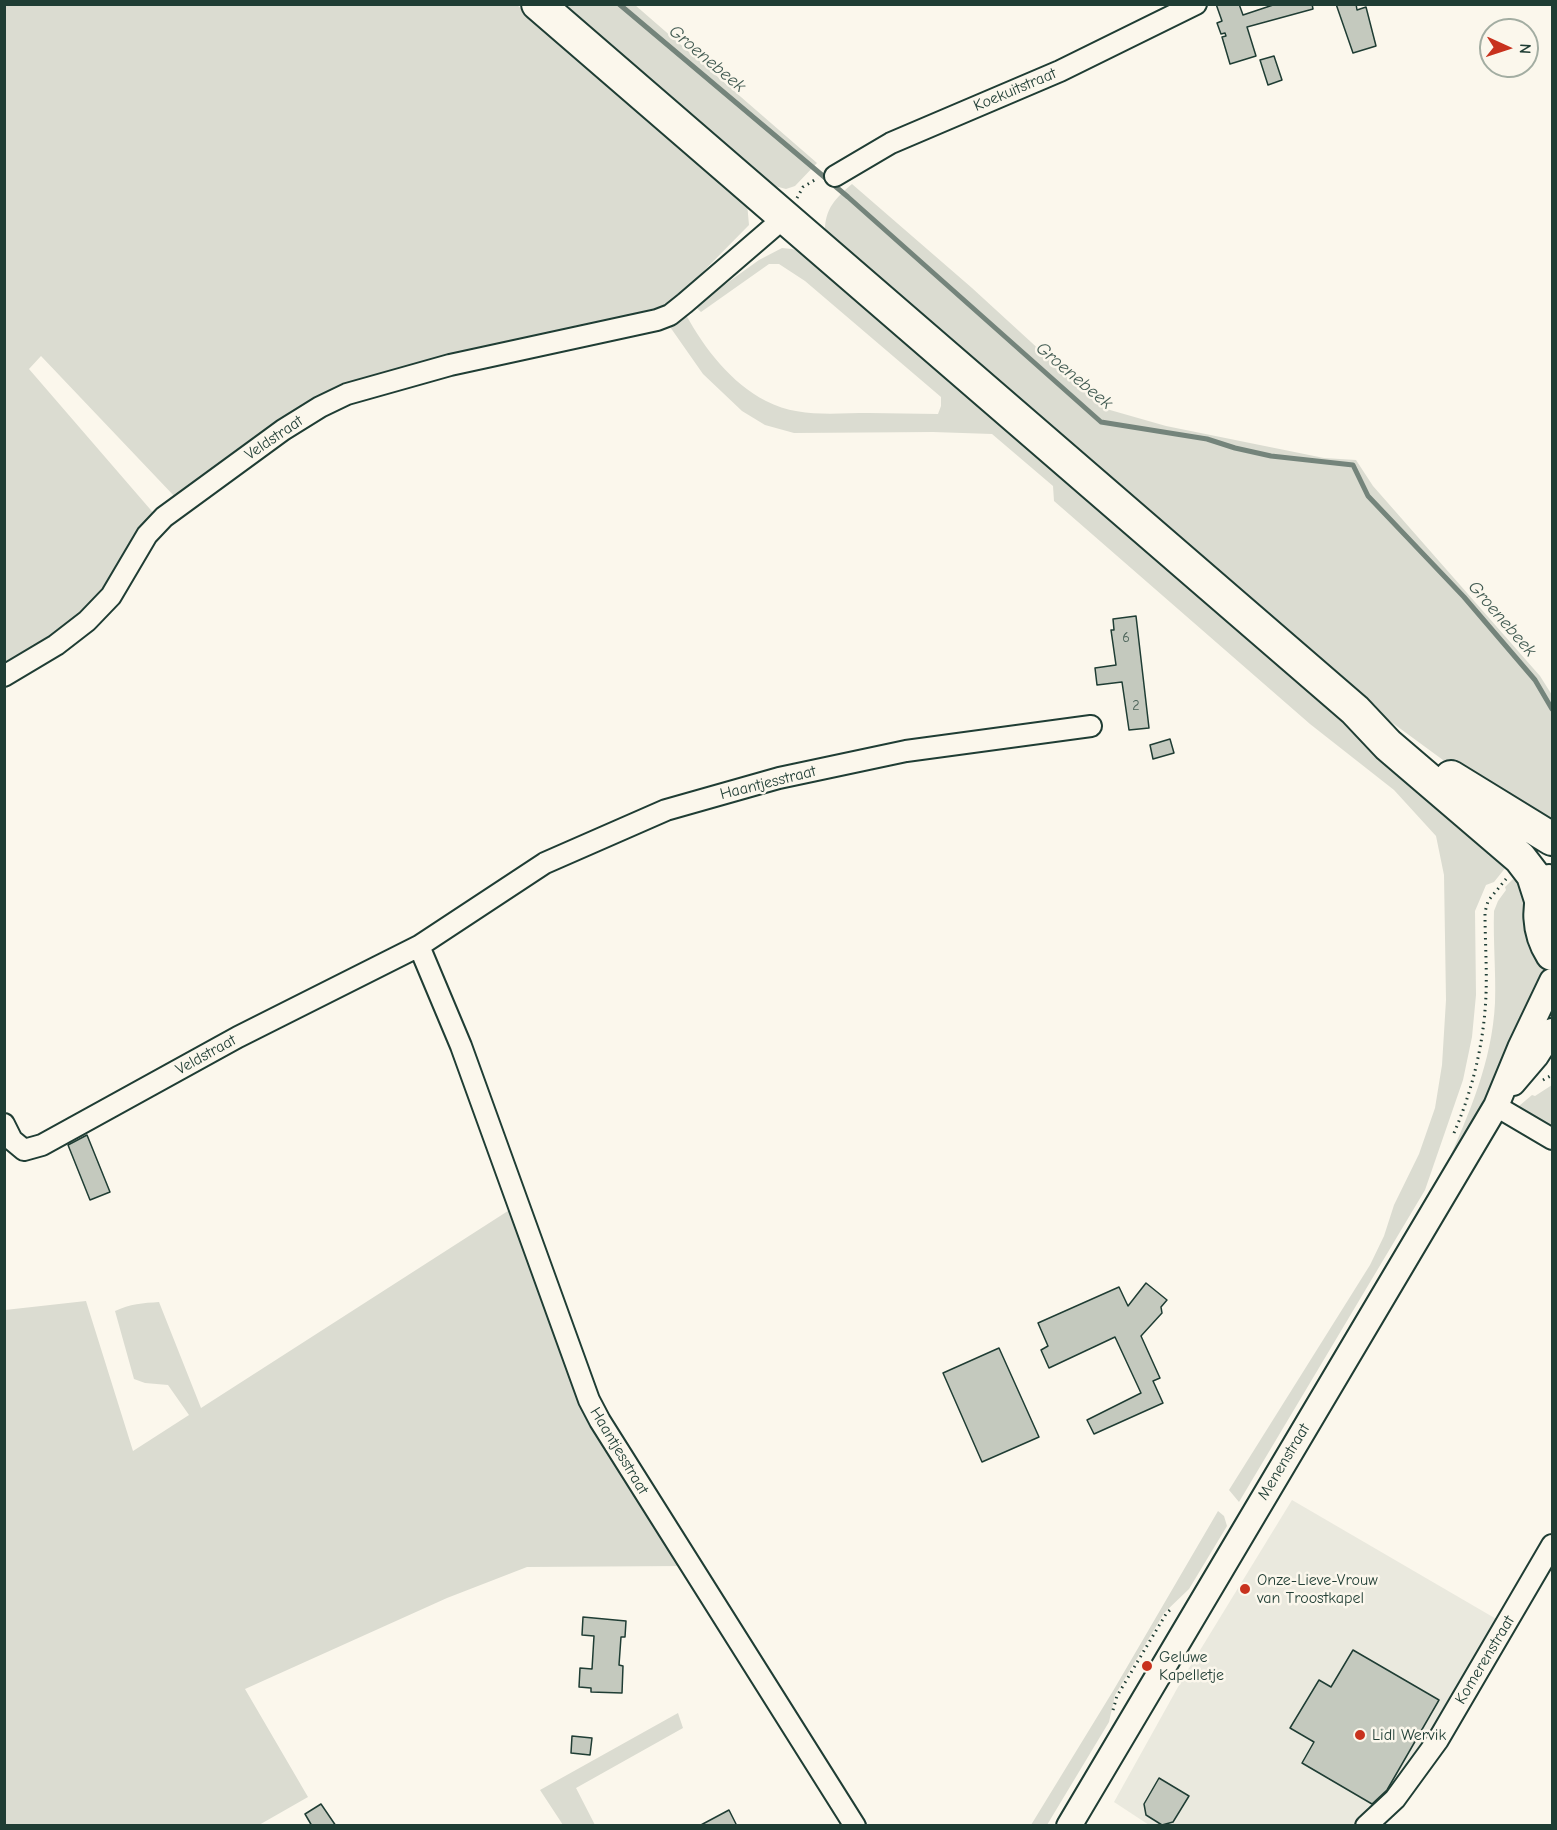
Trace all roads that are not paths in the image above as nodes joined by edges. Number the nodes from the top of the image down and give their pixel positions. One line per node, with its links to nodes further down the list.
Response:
1 (538, 4): 4 (main road)
2 (544, 4): 4 (main road)
3 (1196, 4): 5 (street, Koekuitstraat)
4 (567, 28): 6 (main road)
5 (835, 176)
6 (785, 217): 7 (street, Veldstraat); 8 (main road)
7 (4, 676)
8 (1355, 710): 10 (main road); 11 (main road)
9 (1091, 726): 12 (street, Haantjesstraat)
10 (1552, 839)
11 (1547, 888): 14 (main road)
12 (469, 913): 13 (street, Veldstraat)
13 (419, 946): 18 (street, Veldstraat); 21 (street, Haantjesstraat)
14 (1552, 954)
15 (1552, 981): 17 (street, Menenstraat)
16 (1552, 1031): 17 (street, Menenstraat)
17 (1498, 1102): 19 (street); 22 (street, Menenstraat)
18 (4, 1124)
19 (1552, 1139)
20 (1552, 1545): 23 (street, Komerenstraat)
21 (855, 1826)
22 (1069, 1826)
23 (1366, 1826)

